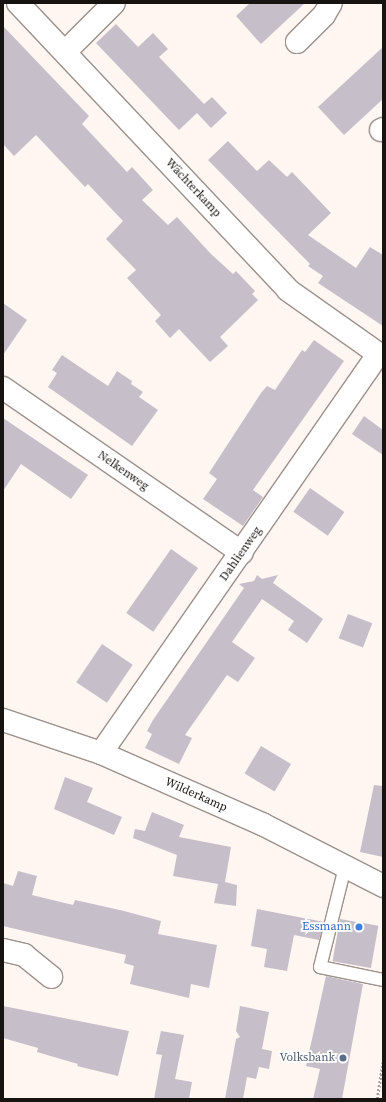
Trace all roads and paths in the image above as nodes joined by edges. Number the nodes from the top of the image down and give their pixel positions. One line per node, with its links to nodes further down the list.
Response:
1 (18, 3): 5 (street, Wächterkamp)
2 (114, 3): 5 (street)
3 (332, 3): 4 (street)
4 (297, 42)
5 (66, 52): 6 (street, Wächterkamp)
6 (380, 355): 8 (street, Dahlienweg)
7 (3, 388): 8 (street, Nelkenweg)
8 (242, 553): 10 (street, Dahlienweg)
9 (3, 720): 10 (street, Wilderkamp)
10 (101, 753): 11 (street, Wilderkamp)
11 (345, 867): 12 (street, Wilderkamp); 15 (lane)
12 (383, 886)
13 (3, 950): 14 (street)
14 (51, 977)
15 (383, 980)
16 (383, 1062): 17 (path)
17 (377, 1099)

